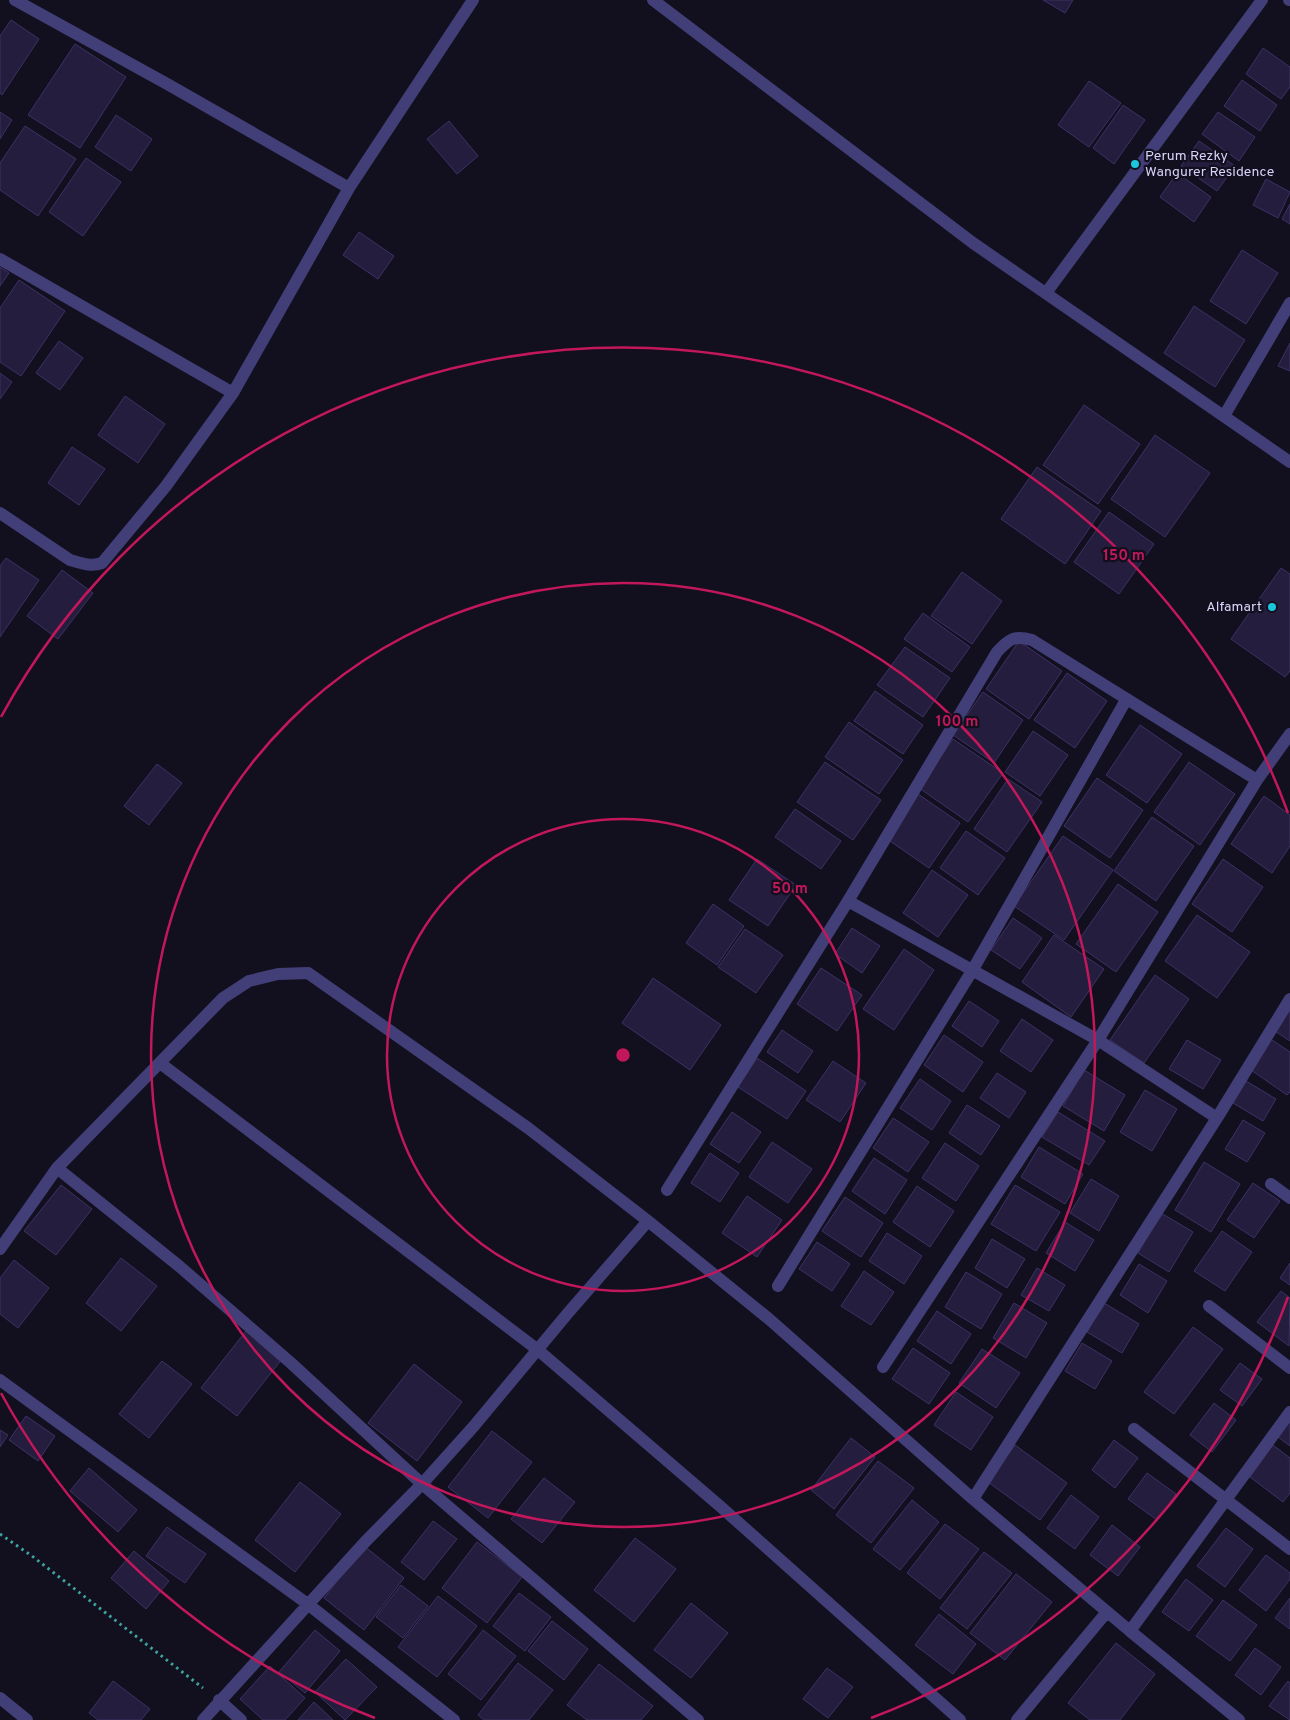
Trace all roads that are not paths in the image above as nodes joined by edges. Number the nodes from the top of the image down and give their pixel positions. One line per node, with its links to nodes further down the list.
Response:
1 (15, 0): 5 (street)
2 (473, 0): 5 (street)
3 (653, 0): 7 (street)
4 (1262, 0): 7 (street)
5 (349, 188): 9 (street)
6 (0, 259): 9 (street)
7 (1046, 293): 10 (street)
8 (1290, 303): 10 (street)
9 (233, 393): 12 (street)
10 (1224, 416): 11 (street)
11 (1290, 462)
12 (0, 513)
13 (1126, 700): 15 (street); 16 (street); 17 (street)
14 (1290, 734): 15 (street)
15 (1257, 780): 19 (street)
16 (848, 901): 17 (street); 24 (street)
17 (972, 971): 19 (street); 28 (street)
18 (1290, 998): 21 (street)
19 (1098, 1040): 21 (street); 31 (street)
20 (160, 1063): 22 (street); 26 (street); 30 (street)
21 (1217, 1118): 37 (street)
22 (57, 1168): 27 (street); 36 (street)
23 (1271, 1184): 25 (street)
24 (667, 1190)
25 (1290, 1198)
26 (648, 1221): 30 (street); 37 (street)
27 (0, 1249)
28 (778, 1286)
29 (1209, 1306): 32 (street)
30 (538, 1350): 36 (street); 51 (street)
31 (883, 1367)
32 (1290, 1368)
33 (0, 1380): 40 (street)
34 (1290, 1412): 38 (street)
35 (1134, 1429): 38 (street)
36 (422, 1484): 40 (street); 50 (street)
37 (973, 1499): 41 (street)
38 (1227, 1500): 39 (street); 42 (street)
39 (1290, 1549)
40 (309, 1604): 44 (street); 49 (street)
41 (1106, 1613): 42 (street); 52 (street)
42 (1130, 1631): 53 (street)
43 (0, 1698): 45 (street)
44 (219, 1700): 47 (street); 48 (street)
45 (13, 1716): 46 (street)
46 (27, 1720)
47 (202, 1720)
48 (241, 1720)
49 (454, 1720)
50 (698, 1720)
51 (960, 1720)
52 (1017, 1720)
53 (1240, 1720)

